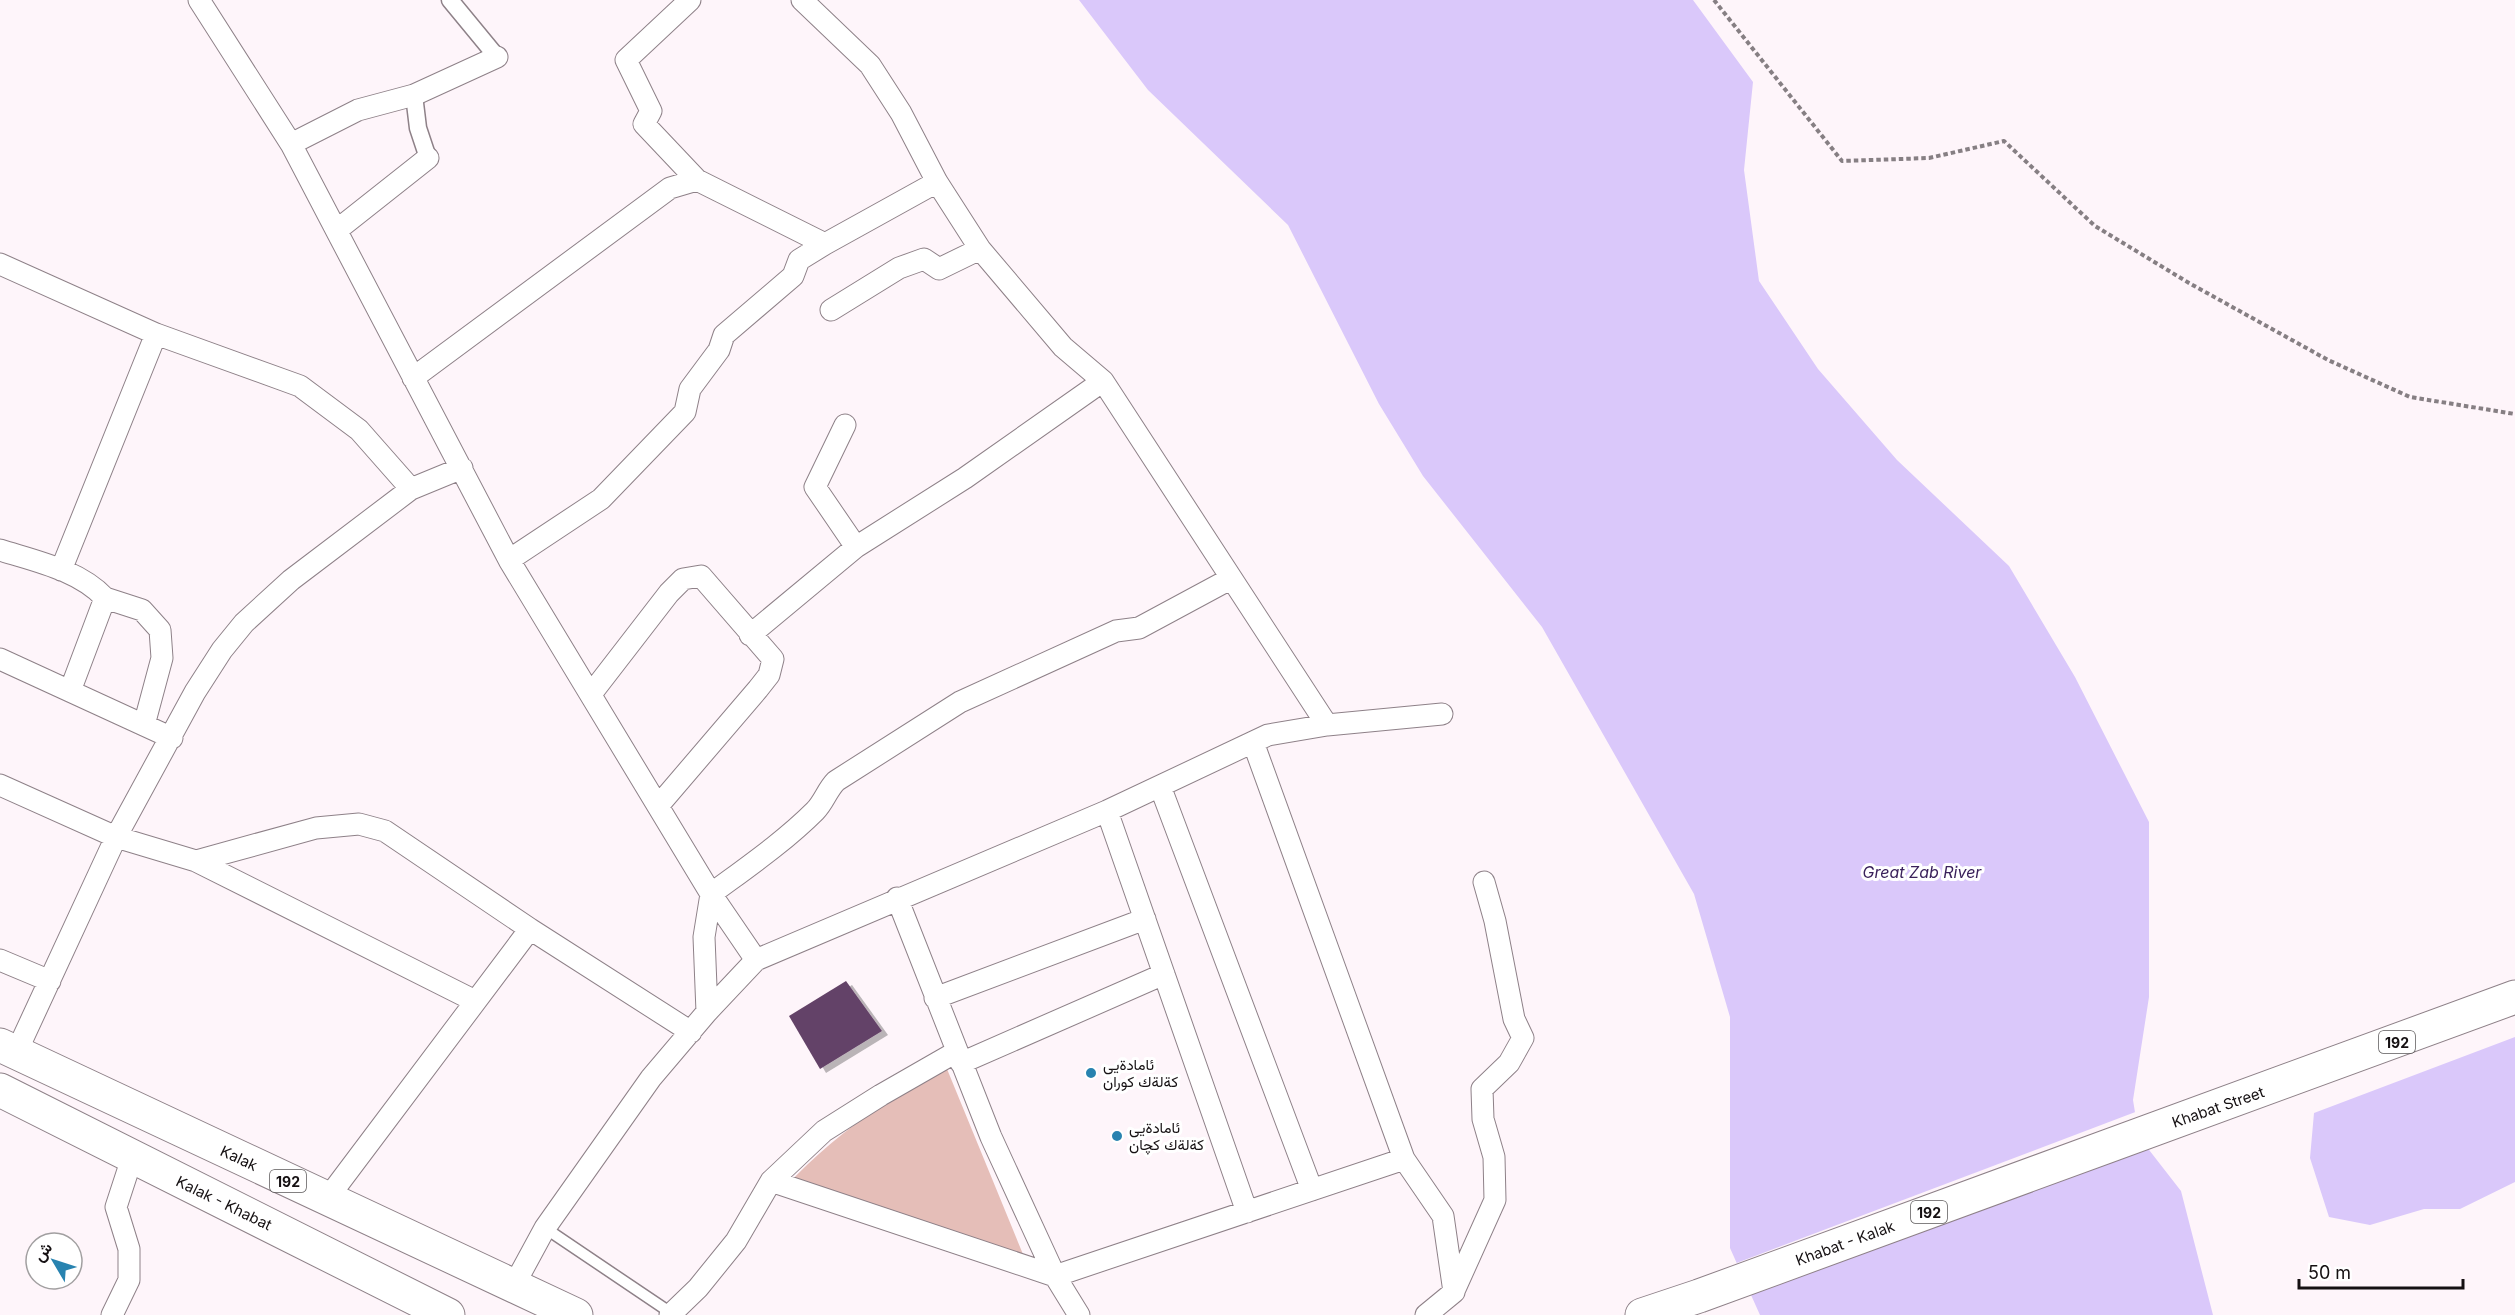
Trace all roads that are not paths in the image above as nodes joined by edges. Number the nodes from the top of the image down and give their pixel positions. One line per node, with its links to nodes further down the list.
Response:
1 (199, 0): 7 (street)
2 (450, 0): 5 (street)
3 (690, 0): 9 (street)
4 (802, 0): 10 (street)
5 (497, 57): 6 (street)
6 (414, 95): 7 (street); 8 (street)
7 (291, 144): 11 (street)
8 (428, 158): 11 (street)
9 (697, 180): 12 (street); 17 (street)
10 (937, 182): 12 (street); 13 (street)
11 (337, 230): 17 (street)
12 (825, 244): 24 (street)
13 (980, 249): 15 (street); 18 (street)
14 (0, 264): 16 (street)
15 (831, 310)
16 (156, 334): 21 (street); 25 (street)
17 (413, 378): 20 (street)
18 (1103, 381): 22 (street); 26 (street)
19 (845, 425): 22 (street)
20 (462, 468): 21 (street); 24 (street)
21 (411, 489): 35 (street)
22 (856, 547): 28 (street)
23 (0, 550): 25 (street)
24 (509, 560): 31 (street)
25 (61, 570): 27 (street)
26 (1230, 579): 33 (street); 44 (street)
27 (105, 598): 30 (street); 34 (street)
28 (750, 635): 31 (street); 39 (street)
29 (0, 658): 30 (street)
30 (70, 691): 34 (street)
31 (591, 694): 39 (street)
32 (1443, 714): 33 (street)
33 (1327, 724): 36 (street)
34 (144, 725): 35 (street)
35 (172, 738): 41 (street)
36 (1253, 742): 38 (street); 62 (street)
37 (0, 785): 41 (street)
38 (1160, 786): 40 (street); 64 (street)
39 (658, 806): 44 (street)
40 (1107, 811): 45 (street); 46 (street)
41 (116, 837): 42 (street); 51 (street)
42 (196, 861): 47 (street); 54 (street)
43 (1484, 882): 70 (street)
44 (711, 894): 49 (street); 55 (street)
45 (897, 898): 49 (street); 53 (street)
46 (1145, 919): 50 (street); 53 (street)
47 (530, 929): 54 (street); 56 (street)
48 (0, 960): 51 (street)
49 (756, 960): 55 (street)
50 (1164, 974): 58 (street); 66 (street)
51 (50, 981): 57 (street)
52 (2515, 997): 60 (main road, Khabat Street / 192)
53 (935, 998): 58 (street)
54 (475, 1001): 65 (street)
55 (707, 1012): 56 (street)
56 (691, 1032): 67 (street)
57 (8, 1049): 65 (main road, Kalak / 192)
58 (959, 1057): 63 (street); 68 (street)
59 (0, 1090): 61 (main road, Kalak - Khabat)
60 (2159, 1127): 77 (main road, Khabat - Kalak / 192)
61 (132, 1158): 73 (street); 74 (main road, Kalak - Khabat)
62 (1404, 1159): 64 (street); 70 (street)
63 (771, 1181): 68 (street); 72 (street)
64 (1312, 1190): 66 (street)
65 (327, 1199): 69 (main road, Kalak / 192)
66 (1247, 1212): 68 (street)
67 (545, 1228): 69 (street); 72 (lane)
68 (1055, 1276): 75 (street)
69 (513, 1287): 71 (main road, Kalak / 192)
70 (1454, 1292): 76 (street)
71 (569, 1313)
72 (670, 1314)
73 (112, 1315)
74 (448, 1315)
75 (1079, 1315)
76 (1426, 1315)
77 (1642, 1315)

